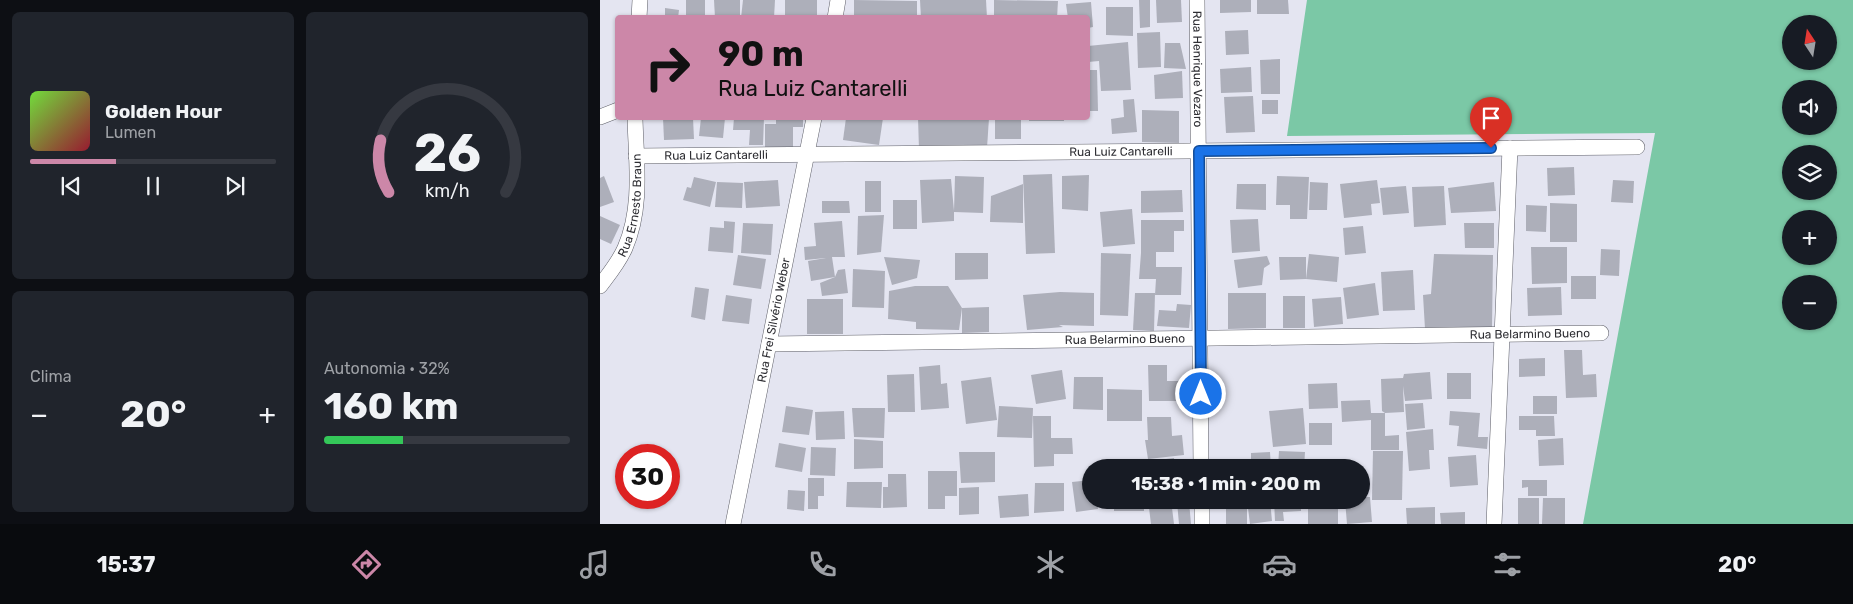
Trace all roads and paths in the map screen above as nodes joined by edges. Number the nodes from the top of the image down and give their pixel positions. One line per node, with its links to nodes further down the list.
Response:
1 (640, 0): 4 (street)
2 (838, 0): 5 (street)
3 (1197, 0): 12 (street, Rua Henrique Vezaro)
4 (639, 15)
5 (836, 15)
6 (615, 111): 7 (street)
7 (600, 117)
8 (634, 120): 14 (street, Rua Ernesto Braun)
9 (814, 120): 13 (street, Rua Frei Silvério Weber)
10 (1637, 147): 11 (street, Rua Luiz Cantarelli)
11 (1510, 148): 12 (street, Rua Luiz Cantarelli); 17 (street)
12 (1199, 151): 13 (street, Rua Luiz Cantarelli); 18 (street, Rua Henrique Vezaro)
13 (807, 154): 14 (street, Rua Luiz Cantarelli); 19 (street, Rua Frei Silvério Weber)
14 (636, 156): 15 (street, Rua Ernesto Braun)
15 (600, 286)
16 (1601, 332): 17 (street, Rua Belarmino Bueno)
17 (1502, 334): 18 (street, Rua Belarmino Bueno); 24 (street)
18 (1200, 338): 19 (street, Rua Belarmino Bueno); 20 (street, Rua Henrique Vezaro)
19 (769, 344): 22 (street, Rua Frei Silvério Weber)
20 (1201, 459)
21 (1202, 509): 23 (street)
22 (733, 524)
23 (1202, 524)
24 (1494, 524)

